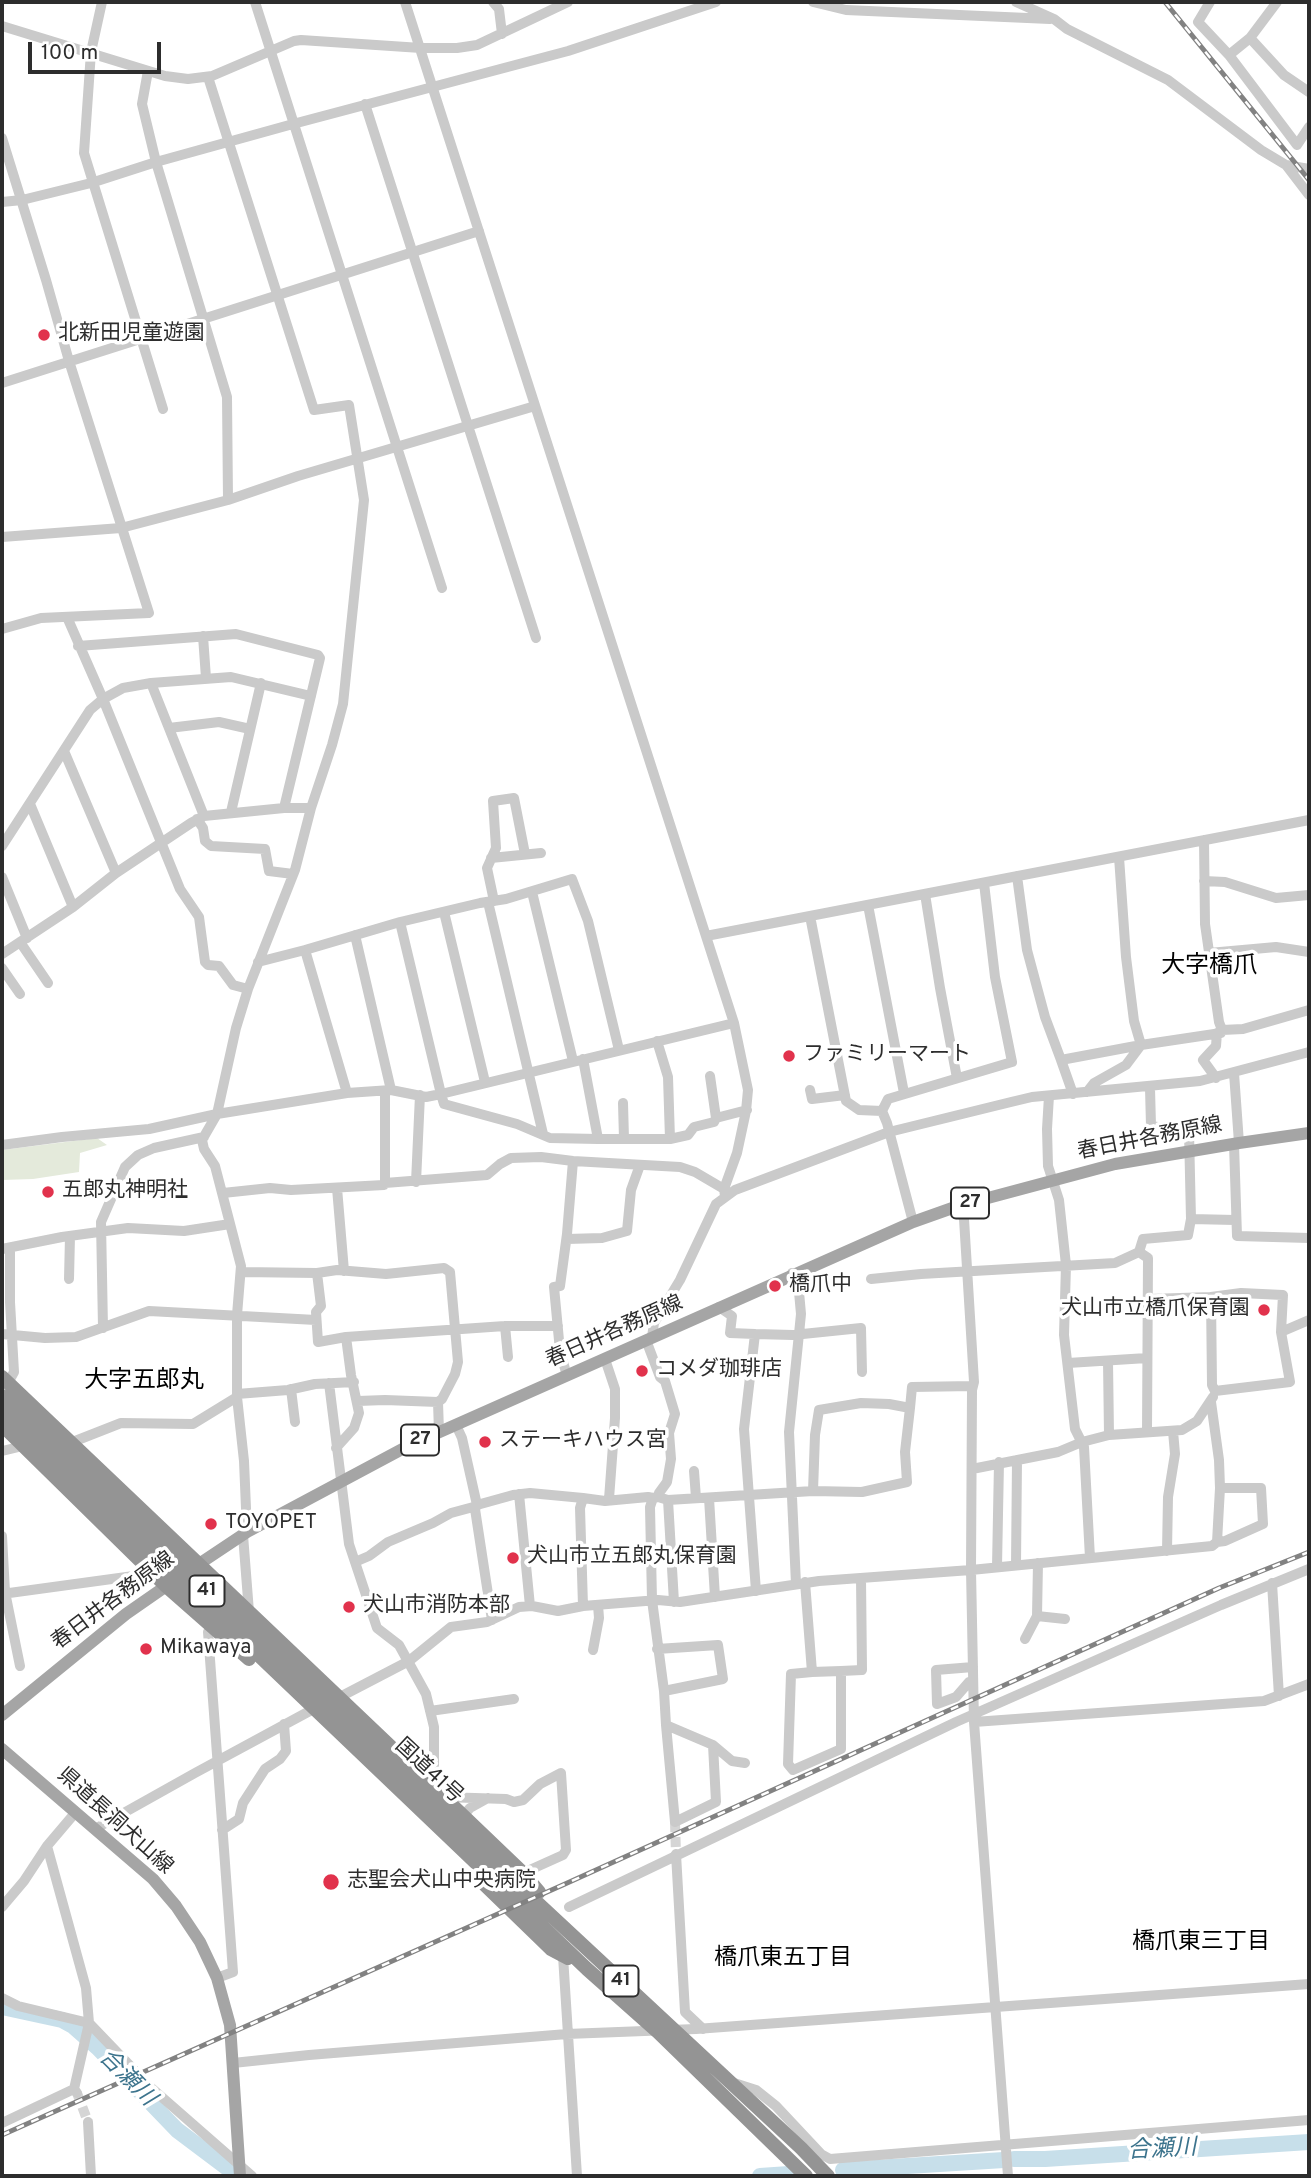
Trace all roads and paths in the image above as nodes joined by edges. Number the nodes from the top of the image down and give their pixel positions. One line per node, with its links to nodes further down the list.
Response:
1 (102, 2): 17 (street)
2 (255, 2): 18 (street)
3 (405, 2): 16 (street)
4 (493, 2): 14 (street)
5 (568, 2): 11 (street)
6 (716, 2): 22 (street)
7 (813, 2): 12 (street)
8 (1016, 2): 12 (street)
9 (1210, 2): 19 (street)
10 (1277, 2): 15 (street)
11 (555, 5): 14 (street)
12 (1054, 19): 30 (street)
13 (2, 26): 17 (street)
14 (502, 34): 16 (street)
15 (1251, 38): 19 (street); 23 (street)
16 (421, 48): 18 (street); 22 (street)
17 (91, 52): 20 (street); 32 (street)
18 (270, 52): 21 (street); 25 (street)
19 (1229, 55): 26 (street)
20 (148, 71): 21 (street); 29 (street)
21 (208, 77): 28 (street)
22 (434, 86): 24 (street); 36 (street)
23 (1309, 92)
24 (365, 104): 25 (street); 37 (street)
25 (293, 124): 28 (street); 38 (street)
26 (1309, 127)
27 (2, 138): 34 (street)
28 (229, 142): 29 (street); 39 (street)
29 (156, 162): 32 (street); 40 (street)
30 (1286, 165): 31 (street); 33 (street)
31 (1309, 169)
32 (91, 183): 34 (street); 41 (street)
33 (1309, 195)
34 (22, 200): 35 (street); 42 (street)
35 (2, 202)
36 (479, 231): 37 (street); 44 (street)
37 (413, 252): 38 (street); 46 (street)
38 (341, 275): 39 (street); 47 (street)
39 (278, 296): 40 (street); 48 (street)
40 (204, 319): 41 (street); 49 (street)
41 (141, 339): 42 (street); 45 (street)
42 (69, 361): 43 (street); 50 (street)
43 (2, 381)
44 (535, 406): 46 (street); 95 (street)
45 (163, 409)
46 (468, 426): 47 (street); 56 (street)
47 (398, 447): 48 (street); 52 (street)
48 (358, 458): 49 (street); 68 (street)
49 (228, 500): 50 (street)
50 (121, 527): 51 (street); 53 (street)
51 (2, 537)
52 (442, 588)
53 (67, 617): 54 (street); 57 (street)
54 (3, 626)
55 (203, 636): 57 (street); 58 (street); 61 (street)
56 (536, 638)
57 (78, 646): 62 (street)
58 (206, 678): 59 (street); 60 (street)
59 (151, 683): 62 (street); 63 (street)
60 (261, 684): 61 (street); 64 (street)
61 (311, 696): 67 (street)
62 (103, 699): 65 (street); 73 (street)
63 (169, 728): 64 (street); 70 (street)
64 (250, 729): 69 (street)
65 (64, 751): 66 (street); 79 (street)
66 (30, 804): 74 (street); 90 (street)
67 (284, 808): 68 (street); 69 (street)
68 (311, 808): 80 (street)
69 (231, 813): 70 (street)
70 (201, 817): 73 (street); 80 (street)
71 (1309, 820): 72 (street)
72 (1204, 841): 77 (street); 83 (street)
73 (161, 843): 79 (street); 104 (street)
74 (2, 846)
75 (541, 853): 76 (street)
76 (526, 854): 78 (street); 78 (street)
77 (1119, 857): 81 (street); 110 (street)
78 (491, 858): 88 (street)
79 (116, 873): 90 (street)
80 (293, 874): 101 (street)
81 (1017, 876): 84 (street); 113 (street)
82 (2, 877): 96 (street)
83 (1204, 881): 87 (street); 99 (street)
84 (984, 883): 86 (street); 118 (street)
85 (532, 892): 88 (street); 111 (street); 114 (street)
86 (925, 894): 89 (street); 118 (street)
87 (1309, 895)
88 (491, 902): 91 (street); 115 (street)
89 (868, 905): 92 (street); 126 (street)
90 (73, 906): 96 (street)
91 (444, 912): 93 (street); 120 (street)
92 (810, 916): 95 (street); 130 (street)
93 (400, 922): 94 (street); 127 (street)
94 (355, 935): 97 (street); 123 (street)
95 (706, 936): 107 (street)
96 (23, 940): 100 (street); 103 (street)
97 (305, 950): 101 (street); 125 (street)
98 (1309, 952): 99 (street)
99 (1209, 953): 108 (street)
100 (2, 954)
101 (258, 962): 104 (street)
102 (2, 968): 105 (street)
103 (48, 983)
104 (247, 989): 135 (street)
105 (20, 994)
106 (1309, 1010): 108 (street)
107 (734, 1023): 109 (street); 133 (street)
108 (1220, 1032): 110 (street); 119 (street)
109 (657, 1041): 111 (street); 143 (street)
110 (1142, 1045): 113 (street); 124 (street)
111 (619, 1051): 114 (street)
112 (1309, 1052): 116 (street)
113 (1061, 1059): 128 (street)
114 (578, 1060): 115 (street); 141 (street)
115 (529, 1072): 120 (street); 139 (street)
116 (1234, 1073): 119 (street); 144 (street)
117 (709, 1076): 136 (street)
118 (957, 1078): 126 (street)
119 (1216, 1078): 121 (street)
120 (485, 1082): 127 (street)
121 (1150, 1087): 124 (street); 146 (street)
122 (810, 1090): 130 (street)
123 (388, 1091): 125 (street); 129 (street); 151 (street)
124 (1087, 1092): 128 (street)
125 (346, 1093): 135 (street)
126 (904, 1093): 134 (street)
127 (441, 1094): 129 (street); 139 (street)
128 (1073, 1094): 131 (street)
129 (420, 1095): 150 (street)
130 (845, 1095): 134 (street)
131 (1049, 1096): 137 (street); 149 (street)
132 (623, 1103): 142 (street)
133 (747, 1110): 136 (street); 154 (street)
134 (882, 1111): 137 (street)
135 (217, 1114): 140 (street); 145 (street)
136 (716, 1118): 143 (street)
137 (890, 1132): 154 (street); 158 (street)
138 (1309, 1133): 144 (main road, 春日井各務原線 / 27)
139 (542, 1134): 141 (street)
140 (204, 1138): 153 (street); 160 (street)
141 (598, 1139): 142 (street)
142 (624, 1139): 143 (street)
143 (670, 1139)
144 (1236, 1143): 146 (main road, 春日井各務原線 / 27); 157 (street)
145 (2, 1145)
146 (1190, 1151): 149 (main road, 春日井各務原線 / 27); 156 (street)
147 (573, 1161): 148 (street); 150 (street); 163 (street)
148 (640, 1165): 154 (street); 163 (street)
149 (1053, 1180): 155 (main road, 春日井各務原線 / 27); 166 (street)
150 (416, 1182): 151 (street)
151 (385, 1183): 152 (street)
152 (337, 1188): 153 (street); 167 (street)
153 (223, 1193): 159 (street)
154 (724, 1193): 189 (street)
155 (958, 1206): 158 (main road, 春日井各務原線 / 27); 169 (street)
156 (1191, 1219): 157 (street); 165 (street)
157 (1235, 1220): 162 (street)
158 (913, 1222): 171 (main road, 春日井各務原線 / 27)
159 (230, 1224): 160 (street); 168 (street)
160 (103, 1231): 161 (street); 182 (street)
161 (70, 1236): 164 (street); 172 (street)
162 (1309, 1238)
163 (567, 1239): 181 (street)
164 (6, 1248): 186 (street)
165 (1139, 1252): 166 (street); 175 (street)
166 (1066, 1265): 169 (street); 194 (street)
167 (344, 1271): 170 (street); 183 (street)
168 (241, 1272): 170 (street); 177 (street)
169 (966, 1272): 173 (street); 200 (street)
170 (317, 1273): 178 (street)
171 (792, 1273): 176 (main road, 春日井各務原線 / 27); 187 (street)
172 (69, 1279)
173 (871, 1279)
174 (1211, 1297): 175 (street); 184 (street); 202 (street)
175 (1149, 1299): 192 (street)
176 (719, 1307): 185 (street); 189 (main road, 春日井各務原線 / 27)
177 (237, 1315): 178 (street); 182 (street); 203 (street)
178 (316, 1320): 188 (street)
179 (1309, 1320): 184 (street)
180 (505, 1326): 181 (street); 183 (street); 190 (street)
181 (558, 1326): 196 (street)
182 (103, 1328): 186 (street)
183 (455, 1329): 188 (street); 205 (street)
184 (1281, 1332): 202 (street)
185 (755, 1334): 187 (street); 230 (street)
186 (6, 1335): 199 (street)
187 (799, 1335): 195 (street); 228 (street)
188 (346, 1337): 197 (street)
189 (649, 1339): 191 (main road, 春日井各務原線 / 27); 235 (street)
190 (508, 1357)
191 (606, 1359): 196 (main road, 春日井各務原線 / 27); 234 (street)
192 (1147, 1359): 193 (street); 214 (street)
193 (1108, 1361): 194 (street); 215 (street)
194 (1068, 1363): 216 (street)
195 (862, 1372)
196 (568, 1376): 210 (main road, 春日井各務原線 / 27)
197 (354, 1382): 198 (street); 204 (street)
198 (328, 1383): 201 (street); 219 (street)
199 (4, 1385): 217 (highway, 41); 291 (highway, 国道41号 / 41)
200 (973, 1387): 207 (street); 223 (street)
201 (291, 1389): 203 (street); 209 (street)
202 (1215, 1391): 206 (street)
203 (237, 1396): 217 (street); 237 (street)
204 (358, 1401): 205 (street); 219 (street)
205 (438, 1402): 213 (street)
206 (1212, 1402): 212 (street); 226 (street)
207 (910, 1408): 227 (street); 227 (street)
208 (2, 1410): 291 (highway, 国道41号 / 41)
209 (295, 1422)
210 (456, 1424): 213 (main road, 春日井各務原線 / 27); 236 (street)
211 (2, 1425): 218 (highway)
212 (1173, 1431): 214 (street); 240 (street)
213 (439, 1432): 225 (main road, 春日井各務原線 / 27)
214 (1147, 1432): 215 (street)
215 (1109, 1434): 216 (street)
216 (1082, 1442): 221 (street); 241 (street)
217 (70, 1443): 243 (highway, 41)
218 (23, 1446): 220 (street); 253 (highway)
219 (336, 1448): 225 (street)
220 (2, 1451)
221 (1017, 1460): 222 (street); 245 (street)
222 (999, 1462): 223 (street); 246 (street)
223 (972, 1469): 248 (street)
224 (694, 1471): 232 (street)
225 (339, 1480): 237 (main road, 春日井各務原線 / 27); 242 (street)
226 (1220, 1488): 239 (street); 239 (street)
227 (813, 1491): 228 (street)
228 (792, 1492): 230 (street); 251 (street)
229 (519, 1494): 231 (street); 236 (street); 260 (street)
230 (748, 1495): 233 (street); 254 (street)
231 (583, 1498): 234 (street); 261 (street)
232 (696, 1498): 233 (street); 235 (street)
233 (709, 1498): 256 (street)
234 (609, 1499): 235 (street)
235 (660, 1499): 257 (street); 258 (street)
236 (477, 1505): 242 (street); 265 (street)
237 (245, 1534): 243 (main road, 春日井各務原線 / 27); 262 (street)
238 (2, 1536): 255 (street)
239 (1217, 1542): 240 (street)
240 (1167, 1551): 241 (street)
241 (1090, 1558): 244 (street)
242 (355, 1562): 270 (street)
243 (199, 1563): 253 (main road, 春日井各務原線 / 27); 262 (highway)
244 (1038, 1563): 245 (street); 263 (street)
245 (1016, 1566): 246 (street)
246 (997, 1567): 248 (street)
247 (1309, 1569): 252 (street)
248 (971, 1570): 250 (street); 272 (street)
249 (141, 1575): 255 (street)
250 (861, 1578): 251 (street); 273 (street)
251 (801, 1583): 254 (street); 274 (street)
252 (1272, 1583): 278 (street); 284 (street)
253 (166, 1586): 266 (highway); 283 (main road, 春日井各務原線 / 27)
254 (756, 1591): 256 (street)
255 (3, 1593): 271 (street)
256 (715, 1597): 258 (street)
257 (652, 1600): 258 (street); 259 (street); 268 (street)
258 (674, 1602)
259 (598, 1605): 261 (street); 269 (street)
260 (530, 1606): 261 (street); 265 (street)
261 (583, 1606)
262 (249, 1612): 279 (highway)
263 (1037, 1616): 264 (street); 267 (street)
264 (1065, 1619)
265 (492, 1620): 270 (street)
266 (212, 1626): 282 (highway); 289 (street)
267 (1025, 1639)
268 (657, 1649): 277 (street); 277 (street)
269 (593, 1650)
270 (409, 1661): 279 (street); 281 (street)
271 (20, 1667)
272 (973, 1667): 275 (street); 275 (street)
273 (841, 1671): 274 (street); 274 (street)
274 (811, 1672)
275 (973, 1681): 284 (street)
276 (1309, 1684): 278 (street)
277 (664, 1691): 286 (street)
278 (1279, 1696): 284 (street)
279 (339, 1697): 282 (street); 292 (highway)
280 (514, 1699): 281 (street)
281 (430, 1711): 292 (street)
282 (306, 1712): 285 (street); 303 (highway)
283 (2, 1716)
284 (974, 1719): 299 (street); 309 (street)
285 (284, 1724): 289 (street); 297 (street)
286 (666, 1725): 287 (street); 287 (street)
287 (713, 1745): 290 (street)
288 (2, 1749): 294 (main road, 県道長洞犬山線)
289 (216, 1761): 296 (street); 297 (street)
290 (745, 1763)
291 (410, 1792): 304 (highway, 国道41号 / 41); 305 (highway, 国道41号 / 41)
292 (439, 1792): 293 (street); 295 (highway)
293 (489, 1798): 295 (street); 300 (street)
294 (75, 1812): 296 (main road, 県道長洞犬山線); 298 (street)
295 (463, 1816): 300 (highway)
296 (95, 1829): 306 (main road, 県道長洞犬山線)
297 (222, 1830): 306 (street)
298 (47, 1846): 301 (street); 310 (street)
299 (676, 1854): 302 (street); 311 (street)
300 (523, 1873): 304 (highway)
301 (2, 1907)
302 (569, 1907)
303 (564, 1956): 305 (highway); 314 (street)
304 (598, 1958): 312 (highway, 国道41号 / 41)
305 (587, 1969): 313 (highway, 国道41号 / 41)
306 (217, 1978): 315 (main road, 県道長洞犬山線)
307 (1309, 1983): 309 (street)
308 (2, 1998): 310 (street)
309 (994, 2006): 311 (street); 322 (street)
310 (89, 2024): 316 (street); 321 (street)
311 (703, 2029): 312 (street)
312 (674, 2030): 313 (street); 317 (highway, 国道41号 / 41)
313 (658, 2032): 314 (street); 327 (highway, 国道41号 / 41)
314 (568, 2034): 315 (street); 326 (street)
315 (233, 2063): 323 (main road, 県道長洞犬山線)
316 (136, 2073)
317 (729, 2081): 322 (street); 328 (highway, 国道41号 / 41)
318 (148, 2085): 323 (street)
319 (1309, 2120): 322 (street)
320 (88, 2122): 324 (street)
321 (2, 2123)
322 (1005, 2143): 329 (street)
323 (240, 2172): 325 (street)
324 (92, 2176)
325 (252, 2176)
326 (577, 2176)
327 (806, 2176)
328 (828, 2176)
329 (1008, 2176)

